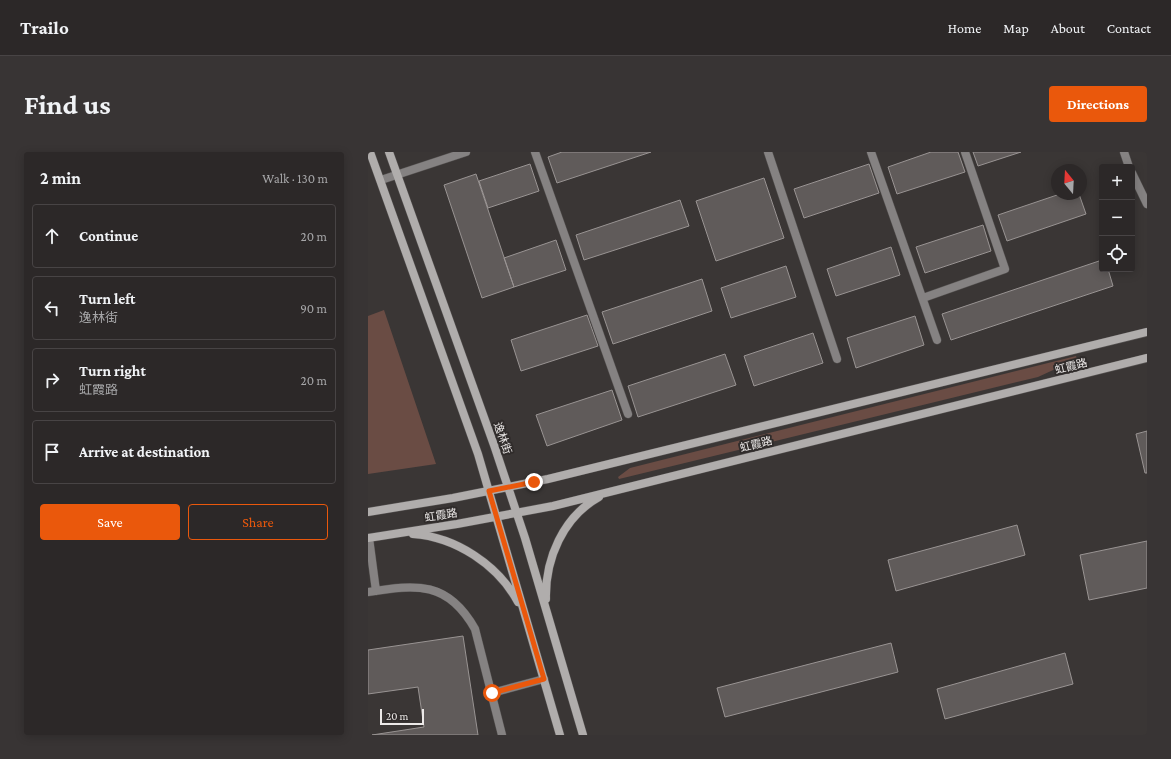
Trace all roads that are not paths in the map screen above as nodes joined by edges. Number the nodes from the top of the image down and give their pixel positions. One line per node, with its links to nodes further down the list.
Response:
1 (370, 152): 11 (street)
2 (389, 152): 10 (street, 逸林街)
3 (466, 152): 10 (street)
4 (535, 152): 19 (street)
5 (768, 152): 18 (street)
6 (872, 152): 14 (street)
7 (965, 152): 14 (street)
8 (1124, 152): 9 (street)
9 (1128, 164)
10 (397, 175): 11 (street); 20 (street, 逸林街)
11 (380, 180): 21 (street)
12 (1135, 180): 13 (street)
13 (1147, 204)
14 (923, 298): 16 (street)
15 (1147, 332): 20 (street, 虹霞路)
16 (937, 340)
17 (1147, 358): 22 (street, 虹霞路)
18 (837, 359)
19 (628, 414)
20 (508, 487): 21 (street, 虹霞路); 24 (street, 逸林街)
21 (489, 491): 23 (street, 虹霞路); 25 (street)
22 (610, 492): 24 (street, 虹霞路); 29 (street)
23 (368, 512)
24 (517, 513): 25 (street, 虹霞路); 29 (street, 逸林街)
25 (496, 517): 26 (street, 虹霞路); 30 (street)
26 (398, 533): 27 (street, 虹霞路); 30 (street)
27 (368, 538): 28 (street)
28 (372, 591): 32 (street)
29 (547, 609): 35 (street, 逸林街)
30 (525, 616): 31 (street)
31 (544, 679): 32 (street); 34 (street)
32 (492, 693): 33 (street)
33 (502, 735)
34 (560, 735)
35 (583, 735)

